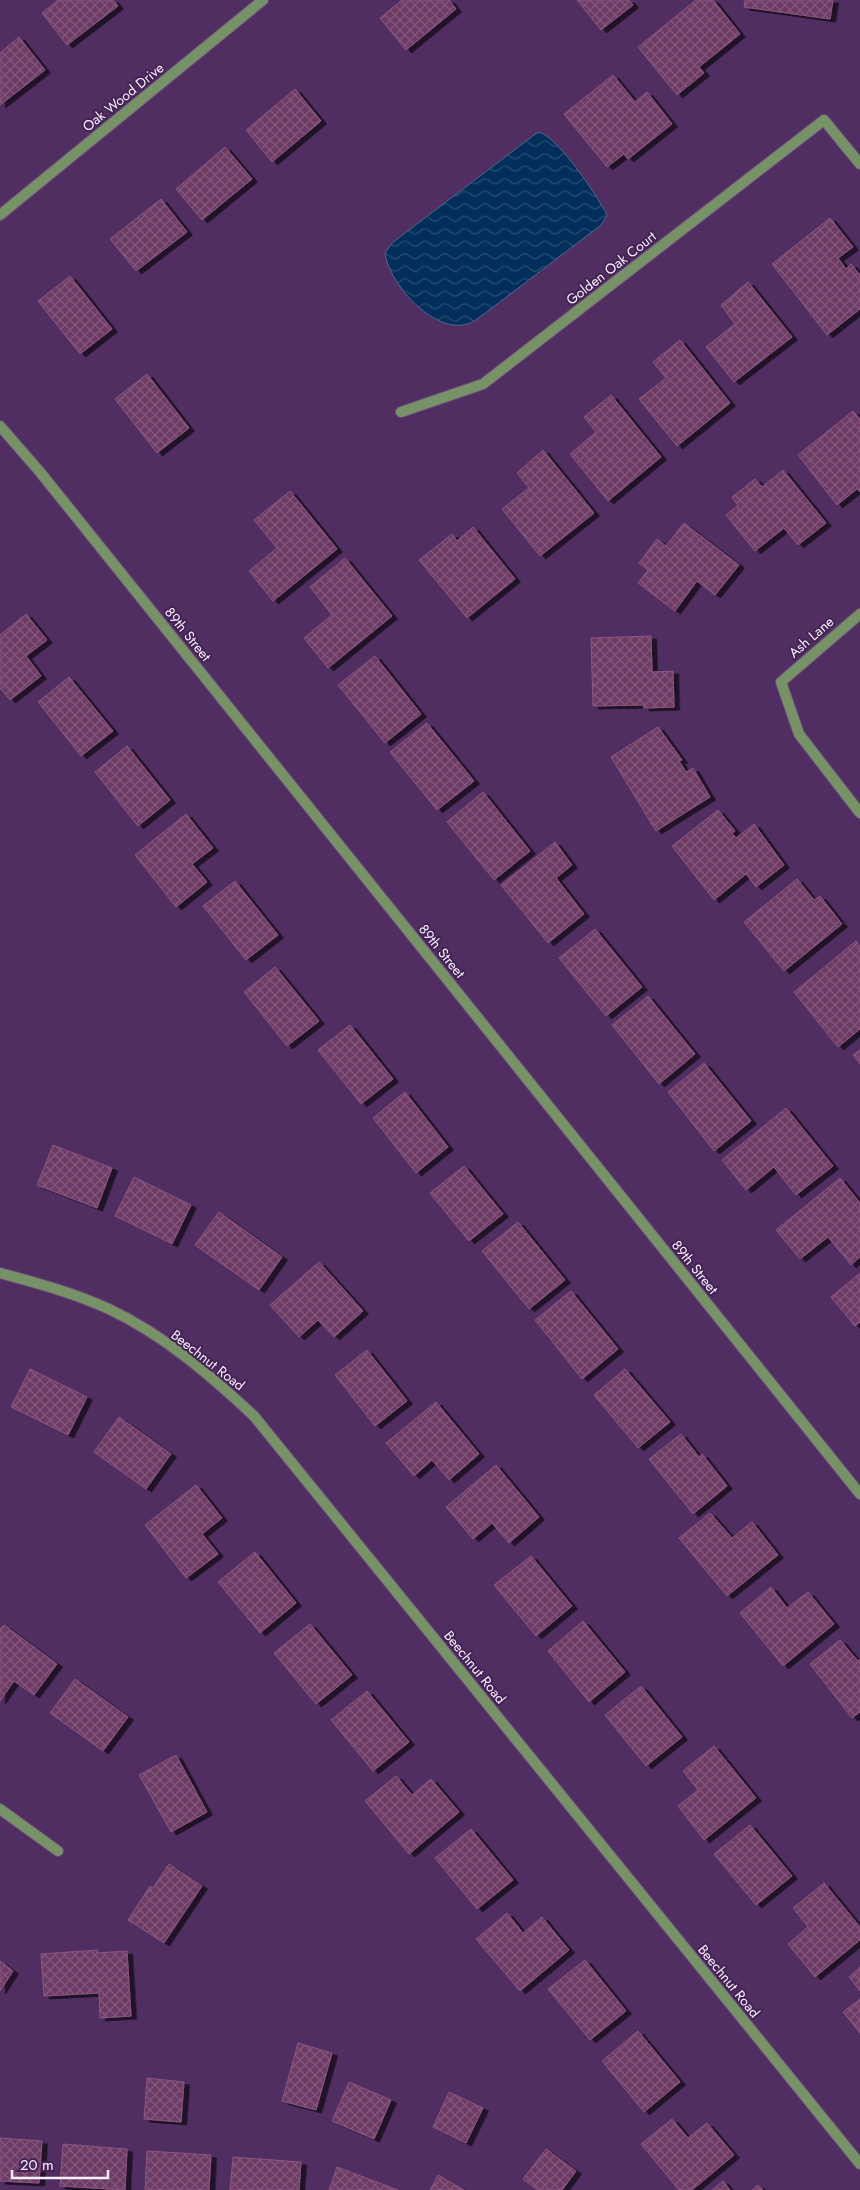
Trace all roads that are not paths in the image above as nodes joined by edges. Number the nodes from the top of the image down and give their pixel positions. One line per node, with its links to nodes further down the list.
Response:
1 (263, 0): 3 (street, Oak Wood Drive)
2 (860, 164): 4 (street, Golden Oak Court)
3 (0, 215)
4 (401, 412)
5 (0, 426): 9 (street, 89th Street)
6 (860, 614): 7 (street, Ash Lane)
7 (860, 813)
8 (0, 1273): 12 (street, Beechnut Road)
9 (860, 1494)
10 (0, 1809): 11 (street)
11 (58, 1851)
12 (860, 2164)

